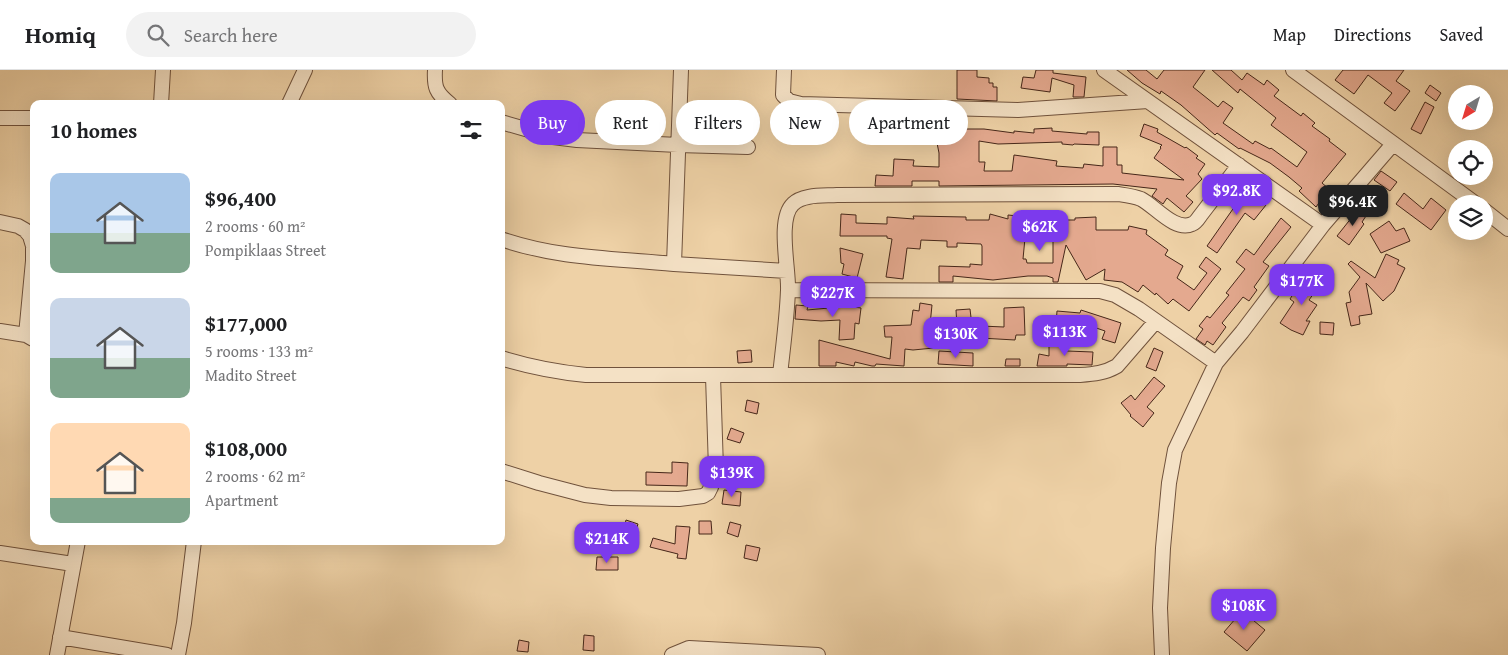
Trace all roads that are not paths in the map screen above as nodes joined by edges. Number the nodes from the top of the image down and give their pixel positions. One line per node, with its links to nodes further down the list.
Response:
1 (163, 70): 8 (street)
2 (305, 70): 9 (street)
3 (435, 70): 10 (street)
4 (681, 70): 11 (street)
5 (784, 70): 12 (street)
6 (1104, 70): 12 (street)
7 (1293, 70): 16 (street)
8 (161, 100)
9 (291, 100)
10 (446, 100)
11 (680, 100)
12 (1148, 101): 20 (street)
13 (0, 118): 14 (street)
14 (30, 118)
15 (505, 123): 17 (street)
16 (1393, 144): 21 (street); 24 (street)
17 (676, 145)
18 (678, 145): 19 (street); 28 (street)
19 (748, 147)
20 (1238, 165): 24 (street); 29 (street)
21 (1464, 195)
22 (1493, 217): 25 (street)
23 (0, 222): 26 (street)
24 (1323, 225): 35 (street)
25 (1505, 227)
26 (30, 236)
27 (505, 240): 28 (street)
28 (674, 264): 29 (street)
29 (787, 271): 30 (street)
30 (788, 290): 31 (street); 36 (street)
31 (1156, 322): 35 (street); 36 (street)
32 (0, 331): 33 (street)
33 (30, 337)
34 (505, 359): 37 (street)
35 (1216, 363): 50 (street)
36 (780, 375): 37 (street)
37 (713, 376): 38 (street)
38 (505, 472)
39 (77, 545): 42 (street)
40 (194, 545): 47 (street)
41 (0, 553): 42 (street)
42 (73, 564): 43 (street)
43 (60, 637): 45 (street); 46 (street)
44 (785, 654): 48 (street); 49 (street)
45 (57, 655)
46 (167, 655)
47 (178, 655)
48 (672, 655)
49 (818, 655)
50 (1162, 655)

